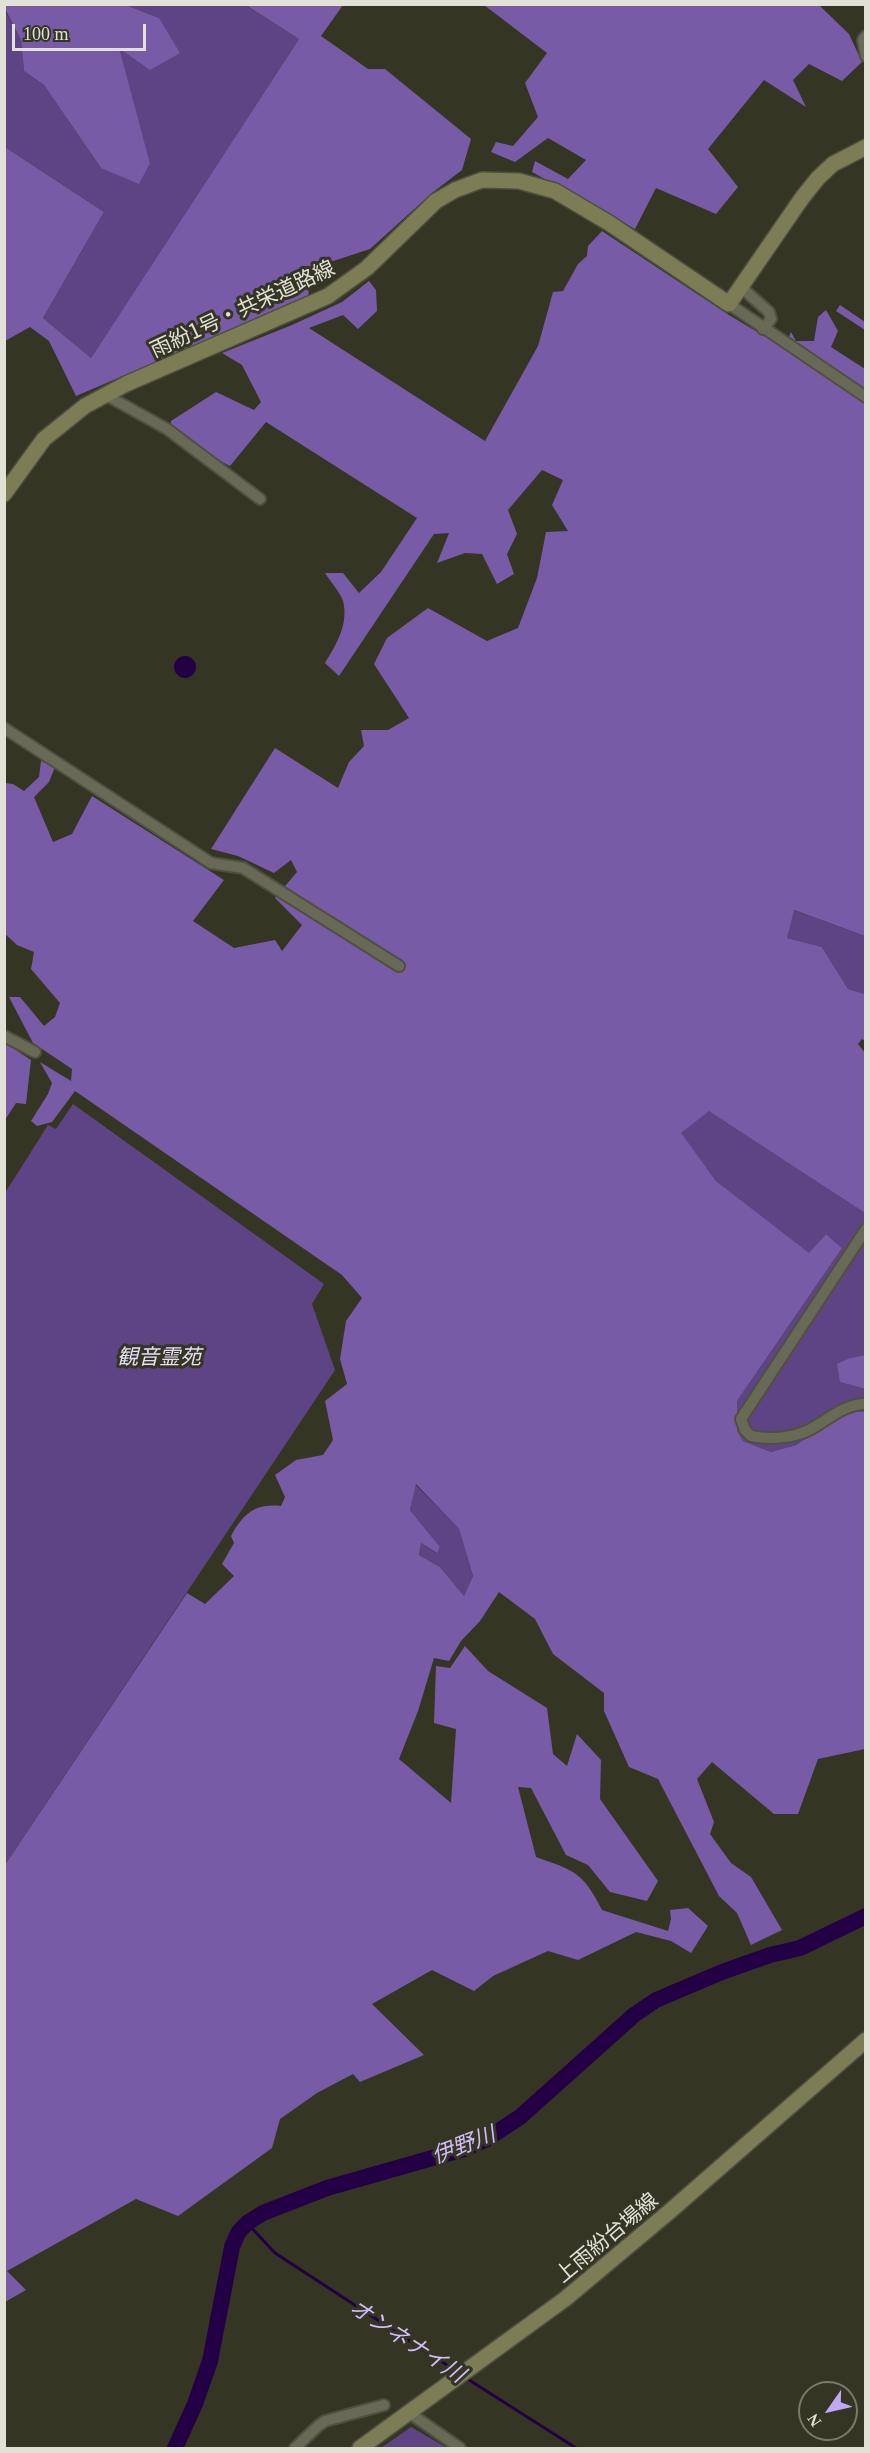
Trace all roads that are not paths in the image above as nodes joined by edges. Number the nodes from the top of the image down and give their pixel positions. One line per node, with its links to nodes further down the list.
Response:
1 (866, 36): 2 (street)
2 (866, 56)
3 (866, 147): 4 (street)
4 (741, 287): 5 (street); 6 (street)
5 (729, 304): 6 (street); 7 (street, 雨紛1号・共栄道路線)
6 (764, 329): 8 (street)
7 (104, 394): 9 (street, 雨紛1号・共栄道路線); 10 (street)
8 (866, 397)
9 (4, 494)
10 (260, 499)
11 (4, 728): 12 (street)
12 (399, 966)
13 (4, 1036): 14 (street)
14 (35, 1052)
15 (866, 1229): 16 (street)
16 (866, 1404)
17 (866, 2040): 19 (street, 上雨紛台場線)
18 (384, 2405): 20 (street)
19 (408, 2412): 21 (street, 上雨紛台場線); 22 (street)
20 (296, 2448)
21 (360, 2448)
22 (460, 2448)

